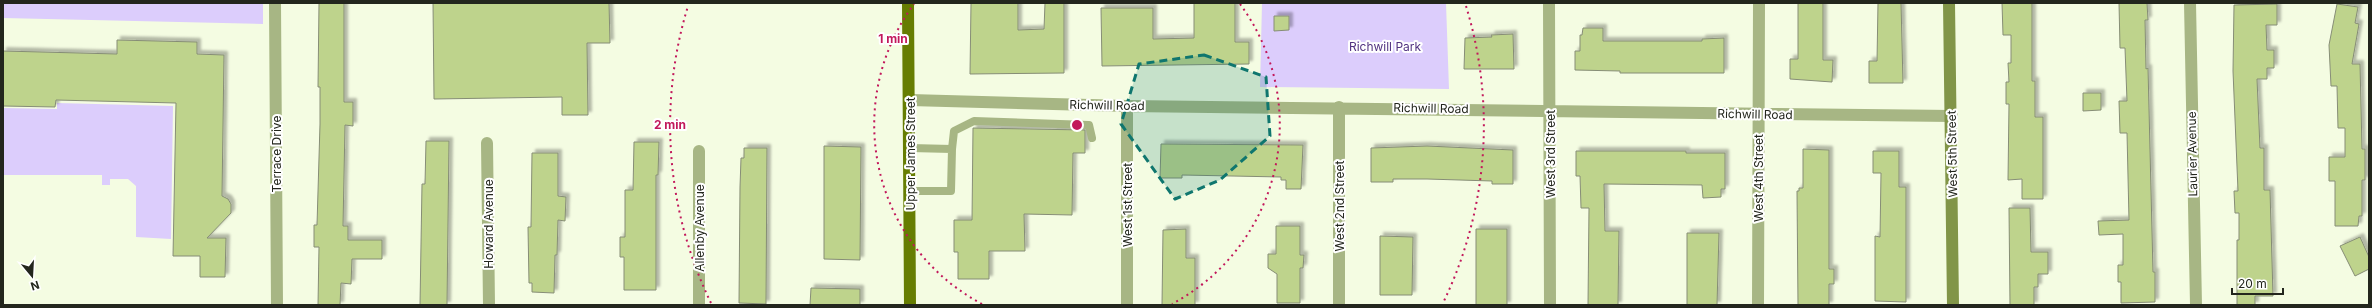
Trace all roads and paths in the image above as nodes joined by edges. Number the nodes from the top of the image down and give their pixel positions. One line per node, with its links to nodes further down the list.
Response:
1 (275, 3): 19 (street, Terrace Drive)
2 (908, 3): 7 (main road, Upper James Street)
3 (1549, 3): 10 (street, West 3rd Street)
4 (1759, 3): 11 (street, West 4th Street)
5 (1950, 3): 12 (main road, West 5th Street)
6 (2190, 3): 28 (street, Laurier Avenue)
7 (910, 100): 8 (street, Richwill Road); 15 (main road, Upper James Street)
8 (1127, 106): 9 (street, Richwill Road); 23 (street, West 1st Street)
9 (1339, 107): 10 (street, Richwill Road); 24 (street, West 2nd Street)
10 (1550, 110): 11 (street, Richwill Road); 25 (street, West 3rd Street)
11 (1759, 114): 12 (street, Richwill Road); 26 (street, West 4th Street)
12 (1952, 116): 27 (main road, West 5th Street)
13 (1092, 138): 16 (lane)
14 (487, 143): 20 (street, Howard Avenue)
15 (910, 148): 16 (lane); 18 (main road, Upper James Street)
16 (952, 149): 18 (lane)
17 (698, 151): 21 (street, Allenby Avenue)
18 (910, 191): 22 (main road, Upper James Street)
19 (277, 305)
20 (488, 305)
21 (699, 305)
22 (910, 305)
23 (1127, 305)
24 (1339, 305)
25 (1550, 305)
26 (1758, 305)
27 (1953, 305)
28 (2196, 305)

